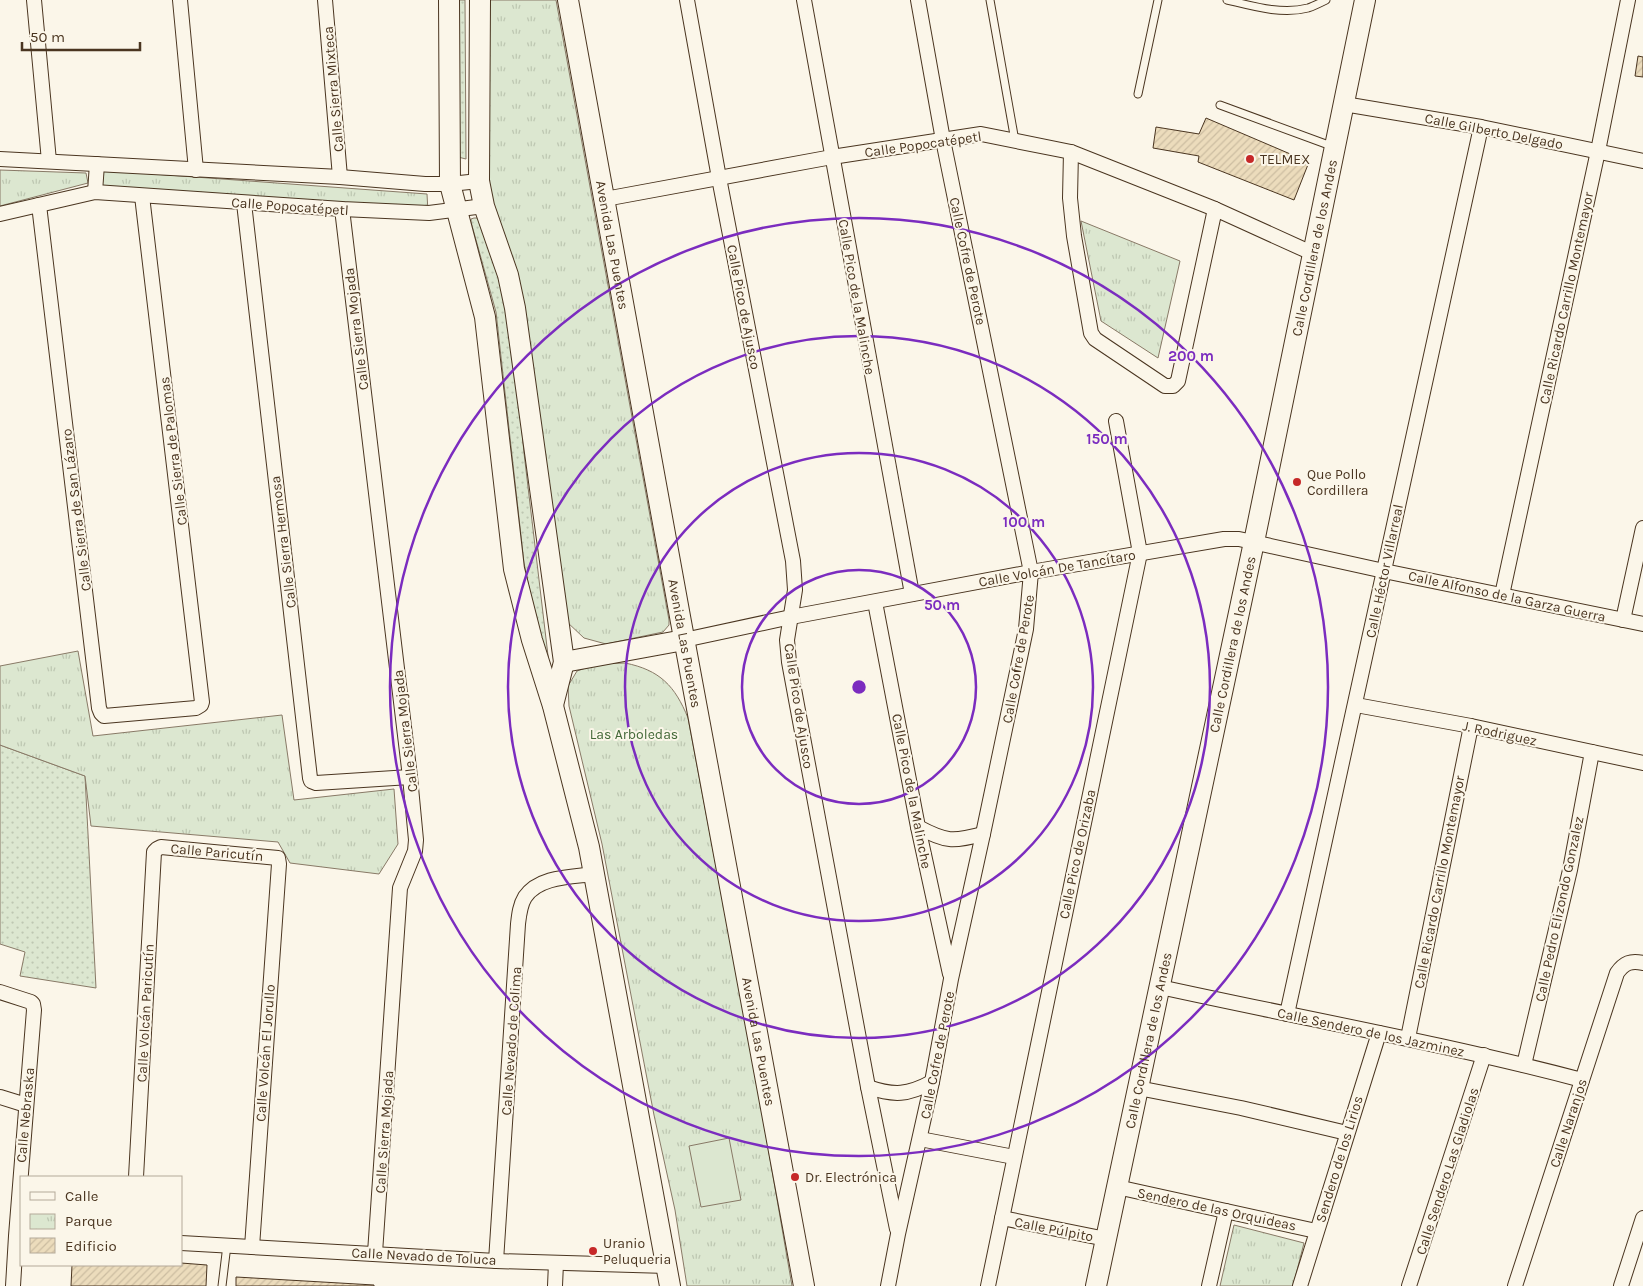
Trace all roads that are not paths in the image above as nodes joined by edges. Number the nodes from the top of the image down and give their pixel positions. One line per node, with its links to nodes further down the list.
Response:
1 (34, 0): 27 (street)
2 (180, 0): 30 (street)
3 (325, 0): 31 (street, Calle Sierra Mixteca)
4 (449, 0): 34 (street)
5 (480, 0): 33 (street)
6 (568, 0): 37 (street, Avenida Las Puentes)
7 (687, 0): 32 (street, Calle Pico de Ajusco)
8 (804, 0): 25 (street, Calle Pico de la Malinche)
9 (918, 0): 20 (street, Calle Cofre de Perote)
10 (990, 0): 21 (lane)
11 (1158, 0): 16 (lane)
12 (1226, 0): 13 (lane)
13 (1326, 0)
14 (1365, 0): 17 (street, Calle Cordillera de los Andes)
15 (1628, 0): 23 (street, Calle Ricardo Carrillo Montemayor)
16 (1138, 94)
17 (1344, 104): 19 (street, Calle Gilberto Delgado); 22 (street, Calle Cordillera de los Andes)
18 (1220, 106): 22 (lane)
19 (1481, 128): 23 (street, Calle Gilberto Delgado); 50 (street, Calle Héctor Villarreal)
20 (943, 140): 21 (street, Calle Popocatépetl); 25 (street, Calle Popocatépetl); 51 (street, Calle Cofre de Perote)
21 (1015, 141): 24 (street, Calle Popocatépetl)
22 (1334, 147): 45 (street, Calle Cordillera de los Andes)
23 (1598, 151): 28 (street, Calle Gilberto Delgado); 53 (street, Calle Ricardo Carrillo Montemayor)
24 (1071, 152): 43 (street, Calle Popocatépetl); 43 (street)
25 (832, 157): 32 (street, Calle Popocatépetl); 52 (street, Calle Pico de la Malinche)
26 (0, 159): 27 (street)
27 (49, 160): 29 (street)
28 (1643, 160)
29 (97, 164): 30 (street); 35 (street)
30 (196, 170): 31 (street)
31 (340, 177): 34 (street)
32 (719, 178): 37 (street, Calle Popocatépetl); 55 (street, Calle Pico de Ajusco)
33 (479, 182): 34 (street); 40 (street)
34 (450, 184): 42 (street)
35 (96, 192): 36 (street, Calle Popocatépetl); 39 (street, Calle Popocatépetl)
36 (142, 196): 38 (street, Calle Popocatépetl); 60 (street, Calle Sierra de Palomas)
37 (605, 199): 58 (street, Avenida Las Puentes)
38 (244, 203): 41 (street, Calle Popocatépetl); 66 (street, Calle Sierra Hermosa)
39 (39, 204): 44 (street, Calle Popocatépetl); 60 (street, Calle Sierra de San Lázaro)
40 (484, 206): 42 (street, Calle Popocatépetl); 59 (street)
41 (342, 209): 42 (street, Calle Popocatépetl); 66 (street, Calle Sierra Mojada)
42 (455, 209): 62 (street)
43 (1215, 209): 45 (street, Calle Popocatépetl)
44 (0, 214)
45 (1312, 253): 48 (street, Calle Cordillera de los Andes)
46 (1116, 421): 49 (street, Calle Pico de Orizaba)
47 (1643, 528): 56 (street)
48 (1254, 542): 49 (street, Calle Volcán De Tancítaro); 50 (street, Calle Alfonso de la Garza Guerra); 74 (street, Calle Cordillera de los Andes)
49 (1140, 553): 51 (street, Calle Volcán De Tancítaro); 89 (street, Calle Pico de Orizaba)
50 (1384, 571): 53 (street, Calle Alfonso de la Garza Guerra); 61 (street, Calle Héctor Villarreal)
51 (1031, 572): 52 (street, Calle Volcán De Tancítaro); 68 (street, Calle Cofre de Perote)
52 (912, 594): 54 (street, Calle Volcán De Tancítaro)
53 (1502, 595): 56 (street, Calle Alfonso de la Garza Guerra)
54 (875, 602): 55 (street, Calle Volcán De Tancítaro); 67 (street, Calle Pico de la Malinche)
55 (791, 617): 58 (street, Calle Volcán De Tancítaro); 83 (street, Calle Pico de Ajusco)
56 (1623, 620): 57 (street, Calle Alfonso de la Garza Guerra)
57 (1643, 624)
58 (684, 640): 59 (street); 112 (street, Avenida Las Puentes)
59 (564, 662): 62 (street)
60 (201, 705)
61 (1356, 705): 63 (street, J. Rodriguez); 76 (street, Calle Héctor Villarreal)
62 (553, 706): 71 (street)
63 (1470, 726): 64 (street, J. Rodriguez); 78 (street, Calle Ricardo Carrillo Montemayor)
64 (1592, 752): 65 (street, J. Rodriguez); 80 (street, Calle Pedro Elizondo Gonzalez)
65 (1643, 763)
66 (410, 777): 104 (street, Calle Sierra Mojada)
67 (918, 826): 68 (street); 73 (street, Calle Pico de la Malinche)
68 (984, 834): 73 (street, Calle Cofre de Perote)
69 (155, 850): 70 (street, Calle Paricutín); 91 (street, Calle Volcán Paricutín)
70 (279, 859): 103 (street, Calle Volcán El Jorullo)
71 (594, 874): 105 (street, Calle Nevado de Colima); 107 (street)
72 (1643, 963): 81 (street, Calle Naranjos)
73 (951, 979): 82 (street, Calle Cofre de Perote)
74 (1160, 987): 76 (street, Calle Sendero de los Jazminez); 84 (street, Calle Cordillera de los Andes)
75 (0, 992): 86 (street, Calle Nebraska)
76 (1287, 1014): 77 (street, Calle Sendero de los Jazminez)
77 (1380, 1033): 78 (street, Calle Sendero de los Jazminez); 87 (street, Sendero de los Lirios)
78 (1408, 1038): 79 (street, Calle Sendero de los Jazminez)
79 (1484, 1055): 80 (street, Calle Sendero de los Jazminez); 118 (street, Calle Sendero Las Gladiolas)
80 (1524, 1065): 81 (street, Calle Sendero de los Jazminez)
81 (1582, 1080): 119 (street, Calle Naranjos)
82 (932, 1082): 83 (street); 88 (street, Calle Cofre de Perote)
83 (868, 1087): 98 (street, Calle Pico de Ajusco)
84 (1138, 1088): 87 (street); 92 (street, Calle Cordillera de los Andes)
85 (0, 1097): 86 (street)
86 (26, 1105): 90 (street, Calle Nebraska)
87 (1347, 1133): 97 (street, Sendero de los Lirios)
88 (920, 1139): 89 (street); 98 (street, Calle Cofre de Perote)
89 (1014, 1157): 95 (street, Calle Pico de Orizaba)
90 (22, 1176)
91 (136, 1176)
92 (1117, 1187): 94 (street, Sendero de las Orquideas); 100 (street, Calle Cordillera de los Andes)
93 (20, 1203): 99 (street, Calle Nebraska)
94 (1226, 1211): 97 (street, Sendero de las Orquideas); 116 (street)
95 (1002, 1218): 100 (street, Calle Púlpito); 114 (street, Calle Pico de Orizaba)
96 (1643, 1218): 120 (street)
97 (1316, 1232): 117 (street, Sendero de los Lirios)
98 (898, 1234): 113 (street, Calle Cofre de Perote)
99 (18, 1236): 108 (street, Calle Nebraska)
100 (1106, 1239): 115 (street, Calle Cordillera de los Andes)
101 (182, 1243): 102 (street, Calle Nevado de Toluca)
102 (227, 1246): 103 (street, Calle Nevado de Toluca); 109 (lane)
103 (252, 1246): 104 (street, Calle Nevado de Toluca)
104 (375, 1253): 105 (street, Calle Nevado de Toluca)
105 (496, 1261): 106 (street, Calle Nevado de Toluca)
106 (556, 1263): 107 (street, Calle Nevado de Toluca); 110 (street)
107 (667, 1266): 111 (street)
108 (13, 1286)
109 (222, 1286)
110 (555, 1286)
111 (670, 1286)
112 (804, 1286)
113 (888, 1286)
114 (988, 1286)
115 (1096, 1286)
116 (1209, 1286)
117 (1300, 1286)
118 (1409, 1286)
119 (1515, 1286)
120 (1621, 1286)

